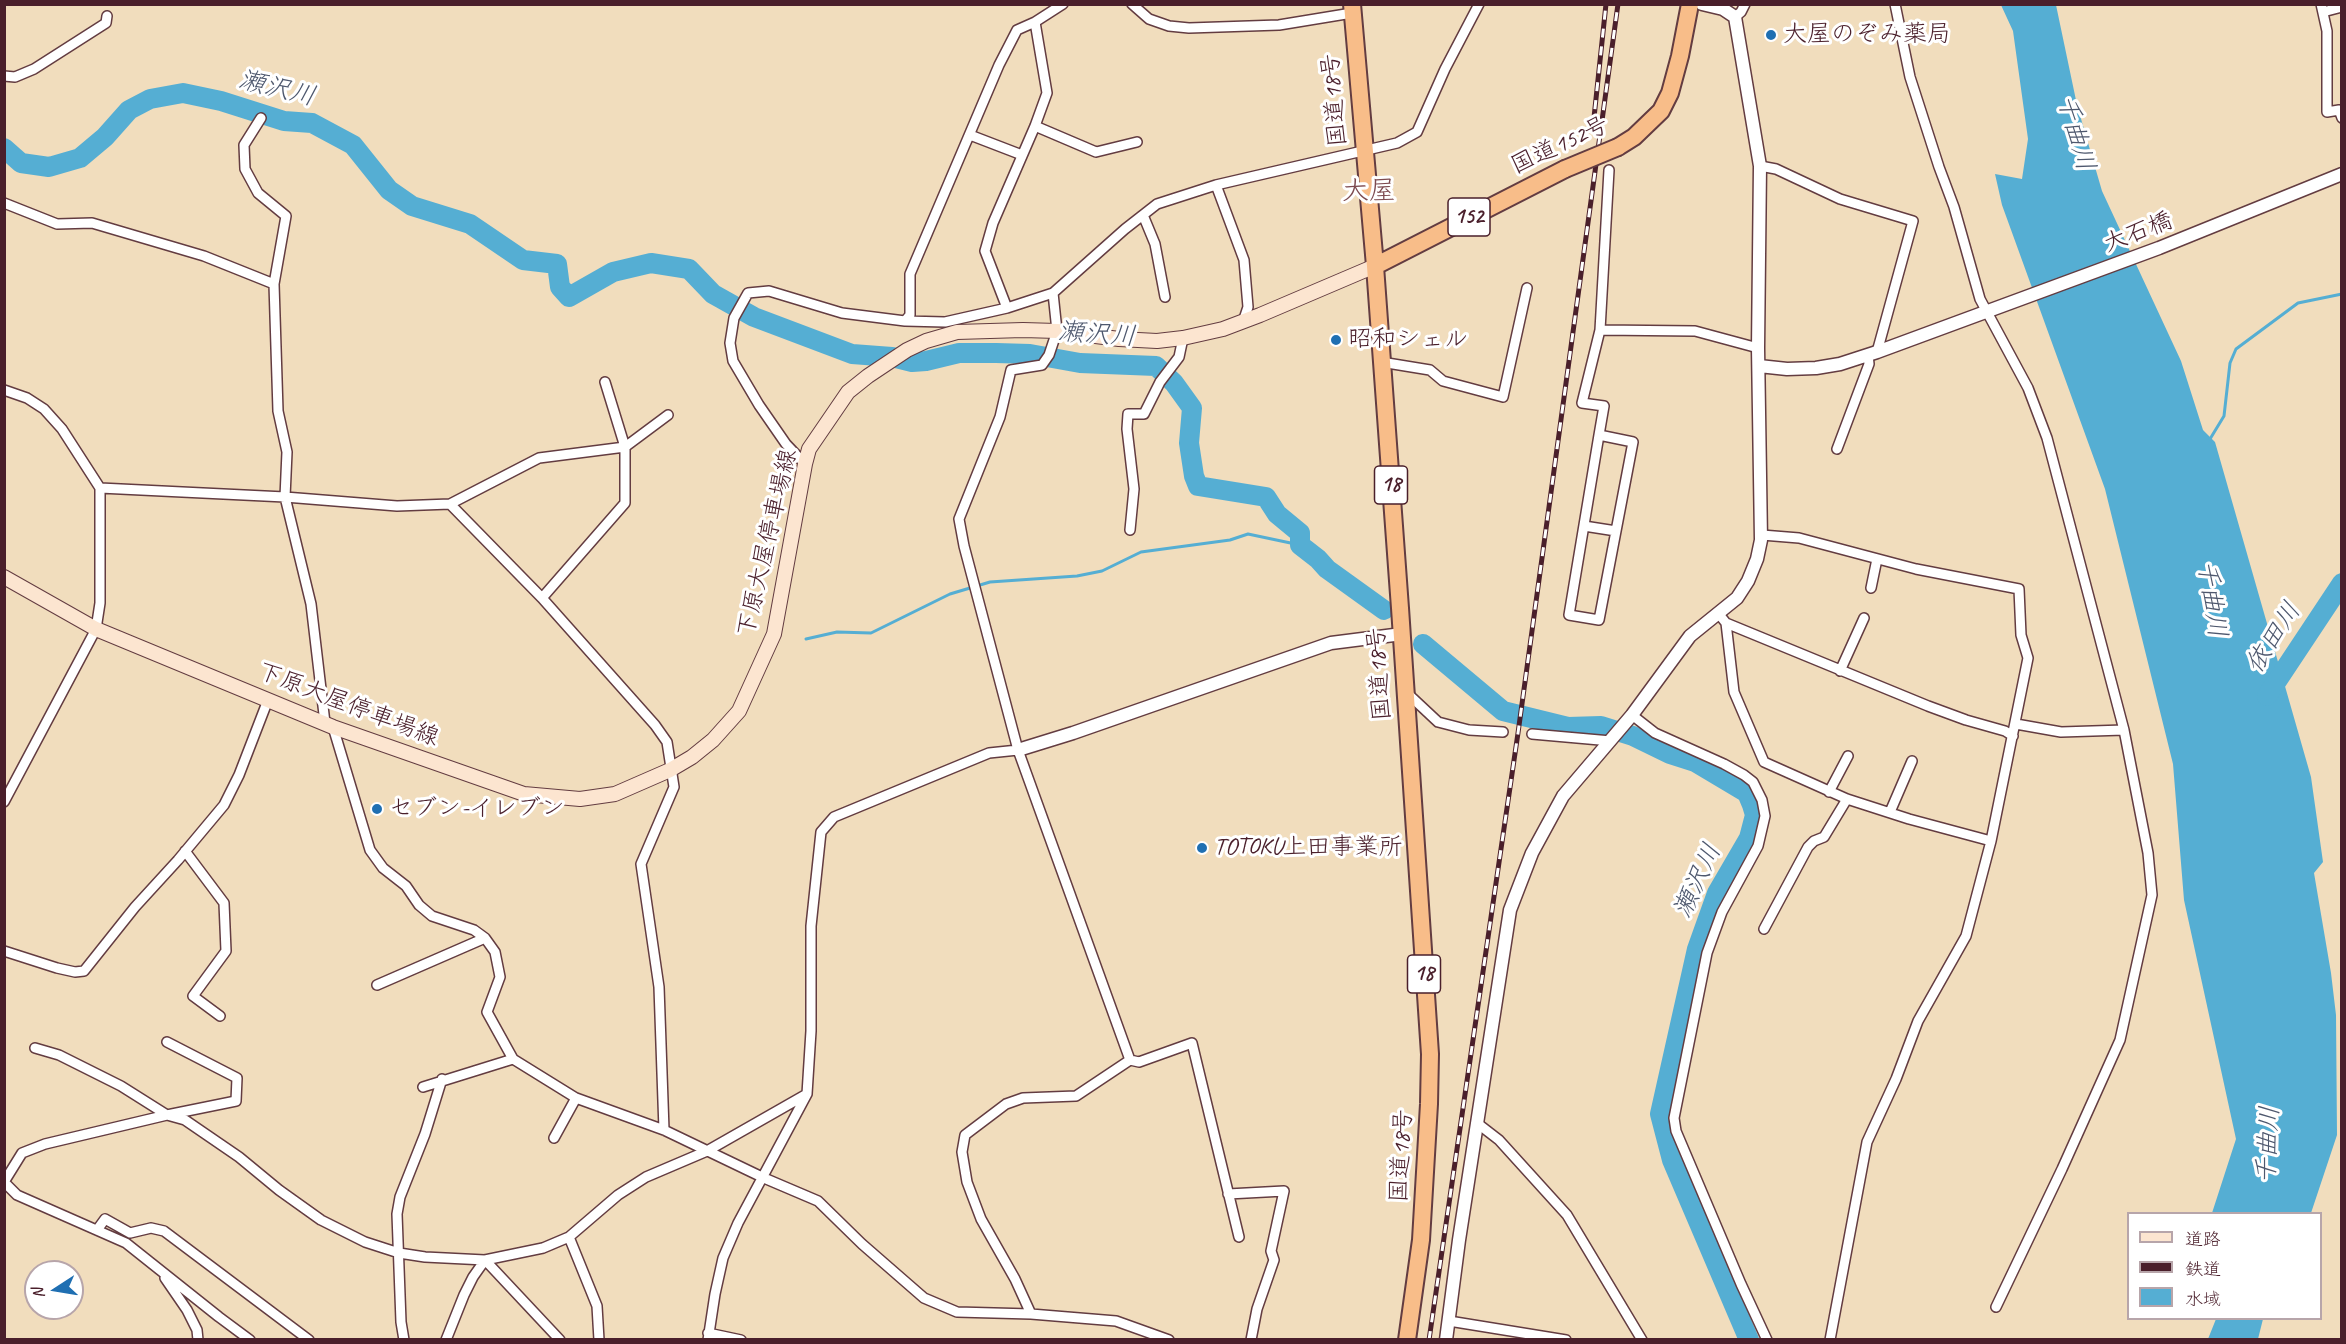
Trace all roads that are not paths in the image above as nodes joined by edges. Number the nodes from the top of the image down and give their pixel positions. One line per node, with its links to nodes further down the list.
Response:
1 (1063, 4): 13 (street)
2 (1132, 4): 10 (street)
3 (1479, 4): 20 (street)
4 (1690, 4): 28 (highway, 国道152号 / 152, bridge)
5 (1702, 4): 12 (street)
6 (1745, 4): 12 (street)
7 (1895, 4): 34 (street)
8 (2342, 7): 9 (street)
9 (2322, 8): 16 (street)
10 (1352, 9): 20 (highway, 国道18号 / 18)
11 (107, 16): 14 (street)
12 (1735, 16): 22 (street)
13 (1035, 22): 17 (street); 18 (street)
14 (4, 76)
15 (261, 118): 29 (street)
16 (2342, 118)
17 (1035, 126): 19 (street); 21 (street)
18 (970, 135): 21 (street); 35 (street)
19 (1137, 142)
20 (1364, 150): 25 (street); 28 (highway, 国道18号 / 18)
21 (1022, 155): 33 (street)
22 (1760, 166): 40 (street); 41 (street)
23 (1609, 170): 37 (street)
24 (2342, 174): 34 (street, 大石橋)
25 (1216, 185): 27 (street); 36 (street)
26 (4, 203): 29 (street)
27 (1143, 215): 31 (street); 32 (street)
28 (1375, 266): 36 (main road, 下原大屋停車場線); 42 (highway, 国道18号 / 18)
29 (274, 284): 52 (street)
30 (1527, 288): 42 (street)
31 (1053, 293): 33 (street); 38 (street)
32 (1165, 297)
33 (1007, 308): 35 (street)
34 (1986, 312): 41 (street, 大石橋); 72 (street)
35 (905, 321): 50 (street)
36 (1243, 322): 39 (main road, 下原大屋停車場線)
37 (1600, 330): 40 (street); 47 (street)
38 (1057, 331): 39 (main road, 下原大屋停車場線); 50 (main road, 下原大屋停車場線); 77 (street)
39 (1183, 338): 55 (street)
40 (1758, 348): 43 (street)
41 (1872, 354): 43 (street, 大石橋); 49 (street)
42 (1381, 362): 65 (highway, 国道18号 / 18)
43 (1758, 366): 57 (street)
44 (605, 382): 48 (street)
45 (4, 390): 51 (street)
46 (668, 415): 48 (street)
47 (1599, 435): 54 (street); 56 (street)
48 (625, 447): 53 (street); 61 (street)
49 (1837, 449)
50 (805, 464): 80 (main road, 下原大屋停車場線)
51 (100, 488): 52 (street); 64 (street)
52 (285, 497): 53 (street); 71 (street)
53 (450, 504): 61 (street)
54 (1584, 526): 56 (street); 56 (street)
55 (1130, 530)
56 (1616, 531)
57 (1762, 535): 58 (street); 62 (street)
58 (1877, 559): 60 (street); 70 (street)
59 (4, 577): 64 (main road, 下原大屋停車場線)
60 (1871, 588)
61 (543, 598): 80 (street)
62 (1722, 618): 66 (street); 69 (street); 81 (street)
63 (1864, 618): 66 (street)
64 (96, 629): 68 (main road, 下原大屋停車場線); 83 (street)
65 (1402, 634): 67 (highway, 国道18号 / 18); 77 (street)
66 (1840, 671): 75 (street)
67 (1406, 692): 73 (street); 128 (highway, 国道18号 / 18)
68 (268, 700): 71 (main road, 下原大屋停車場線); 86 (street)
69 (1629, 718): 76 (street); 132 (street)
70 (2016, 724): 72 (street); 75 (street)
71 (329, 725): 80 (main road, 下原大屋停車場線); 88 (street)
72 (2124, 730): 114 (street)
73 (1503, 732)
74 (1532, 734): 76 (street)
75 (2013, 736): 85 (street)
76 (1612, 738): 101 (street)
77 (1018, 750): 95 (street); 98 (street)
78 (1848, 756): 81 (street)
79 (1912, 760): 84 (street)
80 (670, 770): 102 (street)
81 (1828, 792): 82 (street)
82 (1847, 799): 84 (street); 87 (street)
83 (4, 802)
84 (1890, 812): 85 (street)
85 (1991, 841): 133 (street)
86 (185, 851): 89 (street); 91 (street)
87 (1764, 929)
88 (485, 938): 90 (street); 94 (street)
89 (4, 951)
90 (377, 985)
91 (220, 1016)
92 (167, 1042): 100 (street)
93 (35, 1048): 100 (street)
94 (513, 1059): 96 (street); 99 (street)
95 (1130, 1060): 107 (street); 115 (street)
96 (442, 1079): 97 (street); 111 (street)
97 (423, 1087)
98 (807, 1094): 104 (street); 106 (street)
99 (576, 1098): 102 (street); 103 (street)
100 (167, 1115): 105 (street); 111 (street)
101 (1477, 1123): 116 (street); 131 (street)
102 (664, 1130): 104 (street)
103 (554, 1138)
104 (707, 1151): 106 (street); 109 (street)
105 (6, 1178): 108 (street)
106 (764, 1178): 115 (street); 117 (street)
107 (1228, 1194): 110 (street); 127 (street)
108 (97, 1230): 113 (street); 120 (street)
109 (569, 1237): 112 (street); 124 (street)
110 (1239, 1237)
111 (399, 1253): 112 (street); 121 (street)
112 (485, 1260): 122 (street); 123 (street)
113 (159, 1269): 118 (street); 119 (street)
114 (1996, 1307)
115 (1031, 1314): 126 (street)
116 (1449, 1321): 129 (street); 130 (street)
117 (708, 1336): 125 (street)
118 (198, 1340)
119 (250, 1340)
120 (309, 1340)
121 (404, 1340)
122 (446, 1340)
123 (560, 1340)
124 (600, 1340)
125 (741, 1340)
126 (1169, 1340)
127 (1251, 1340)
128 (1407, 1340)
129 (1446, 1340)
130 (1566, 1340)
131 (1642, 1340)
132 (1767, 1340)
133 (1830, 1340)

